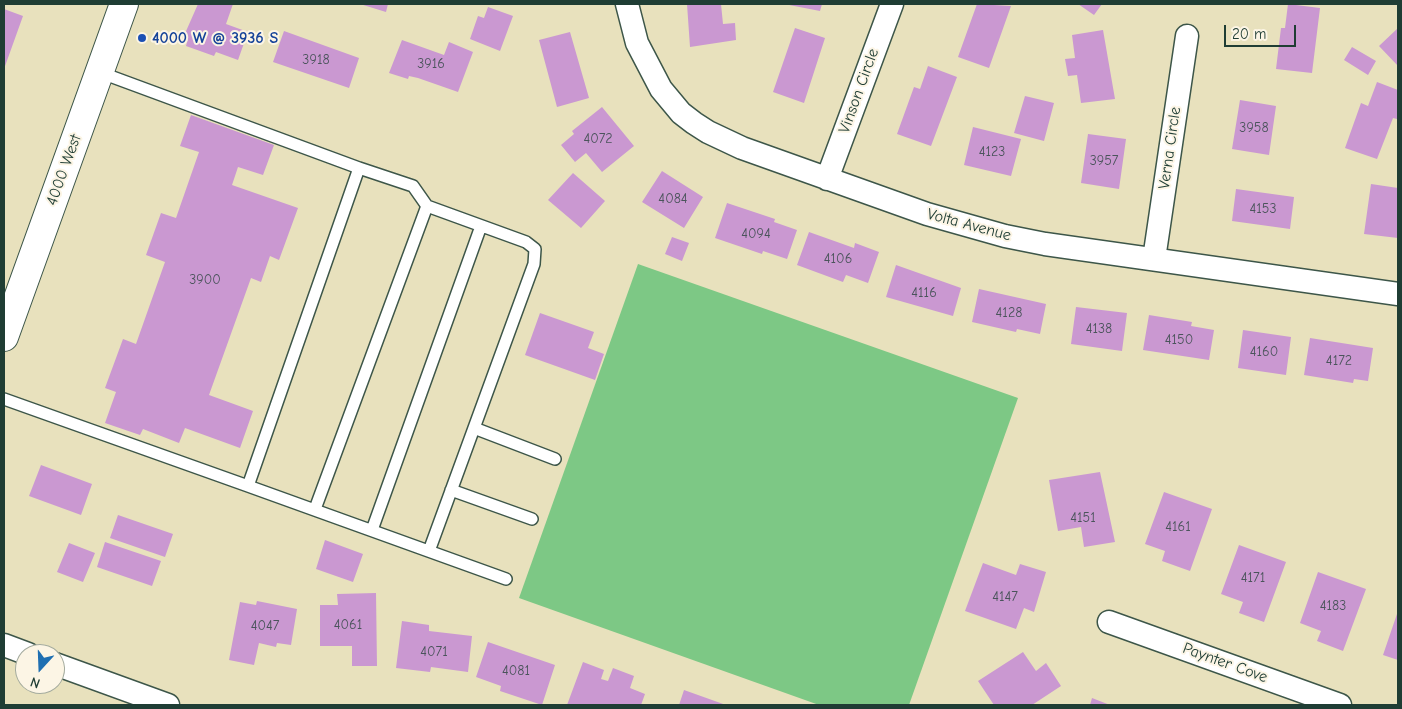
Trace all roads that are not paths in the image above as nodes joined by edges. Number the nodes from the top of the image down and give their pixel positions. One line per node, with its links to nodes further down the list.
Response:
1 (124, 4): 5 (street, 4000 West)
2 (627, 4): 7 (street, Volta Avenue)
3 (892, 4): 7 (street, Vinson Circle)
4 (1187, 36): 10 (street, Verna Circle)
5 (99, 72): 6 (lane); 12 (street, 4000 West)
6 (359, 168): 8 (lane); 16 (lane)
7 (827, 179): 10 (street, Volta Avenue)
8 (427, 206): 9 (lane); 18 (lane)
9 (481, 226): 14 (lane); 20 (lane)
10 (1154, 259): 11 (street, Volta Avenue)
11 (1398, 294)
12 (4, 337)
13 (4, 399): 16 (lane)
14 (474, 428): 15 (lane); 17 (lane)
15 (555, 459)
16 (248, 486): 18 (lane)
17 (451, 490): 19 (lane); 21 (lane)
18 (314, 509): 20 (lane)
19 (532, 520)
20 (372, 530): 21 (lane)
21 (429, 551): 22 (lane)
22 (506, 579)
23 (1109, 622): 26 (street, Paynter Cove)
24 (65, 668): 25 (street)
25 (168, 705)
26 (1340, 705)

